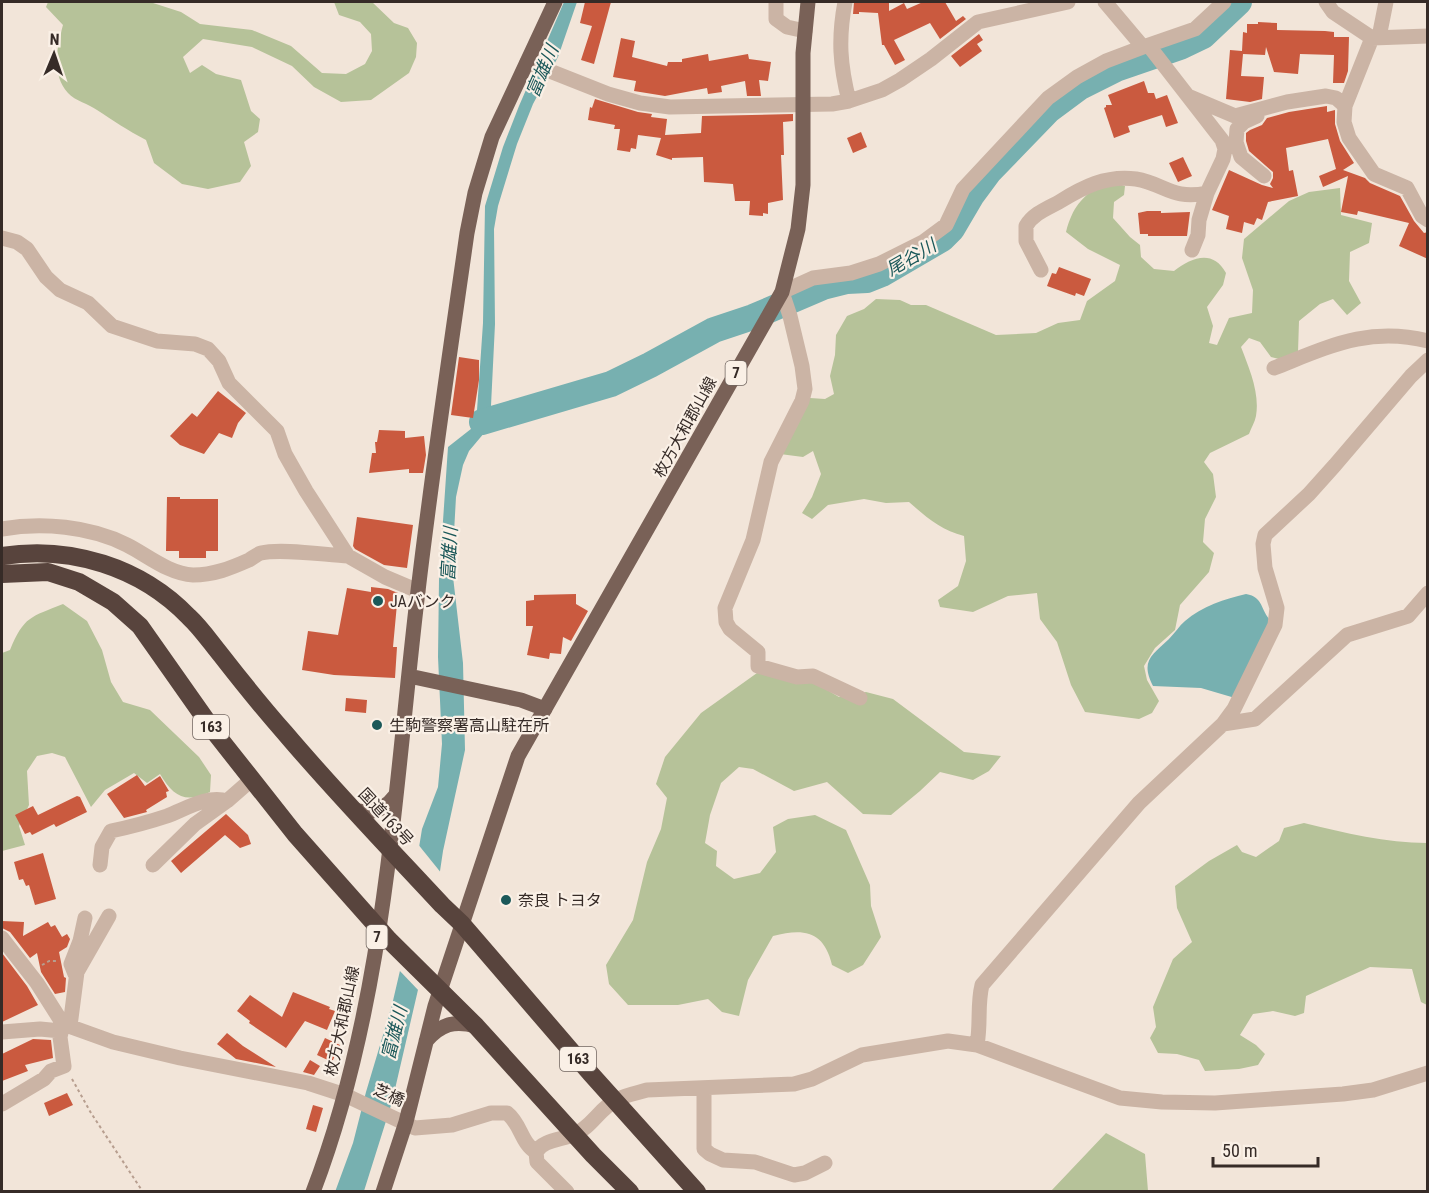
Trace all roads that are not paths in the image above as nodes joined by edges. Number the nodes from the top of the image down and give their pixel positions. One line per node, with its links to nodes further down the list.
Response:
1 (555, 2): 14 (main road, 枚方大和郡山線 / 7)
2 (776, 2): 10 (street)
3 (808, 2): 10 (main road, 枚方大和郡山線 / 7)
4 (845, 2): 16 (street)
5 (1068, 2): 16 (street)
6 (1105, 2): 13 (street)
7 (1224, 2): 13 (street)
8 (1326, 2): 12 (street)
9 (1386, 2): 12 (street)
10 (805, 31): 17 (main road, 枚方大和郡山線 / 7)
11 (1428, 36): 12 (street)
12 (1375, 38): 18 (street)
13 (1146, 46): 15 (street); 26 (street)
14 (527, 62): 17 (street); 34 (main road, 枚方大和郡山線 / 7)
15 (1187, 96): 19 (street); 21 (street)
16 (849, 101): 17 (street)
17 (803, 106): 26 (main road, 枚方大和郡山線 / 7)
18 (1345, 106): 19 (street); 22 (street)
19 (1269, 107): 20 (street)
20 (1264, 176)
21 (1207, 193): 24 (street); 25 (street)
22 (1428, 220)
23 (2, 238): 32 (street)
24 (1192, 250)
25 (1041, 270)
26 (782, 292): 37 (street); 38 (main road, 枚方大和郡山線 / 7)
27 (1428, 341): 29 (street)
28 (1428, 360): 39 (street)
29 (1274, 368)
30 (2, 529): 32 (street)
31 (2, 556): 43 (highway, 国道163号 / 163)
32 (348, 556): 34 (street)
33 (2, 574): 40 (highway, 163)
34 (418, 591): 36 (main road, 枚方大和郡山線 / 7)
35 (1428, 593): 39 (street)
36 (409, 676): 38 (main road); 41 (main road, 枚方大和郡山線 / 7)
37 (860, 698)
38 (546, 709): 49 (main road, 枚方大和郡山線 / 7)
39 (1223, 724): 58 (street)
40 (251, 780): 42 (street); 50 (highway, 163)
41 (395, 796): 43 (main road); 44 (main road, 枚方大和郡山線 / 7)
42 (227, 801): 45 (street); 46 (street)
43 (352, 809): 44 (highway, 国道163号 / 163)
44 (389, 847): 49 (highway, 国道163号 / 163); 50 (main road, 枚方大和郡山線 / 7)
45 (100, 865)
46 (153, 865)
47 (109, 916): 52 (street)
48 (85, 918): 52 (street)
49 (462, 924): 53 (main road, 枚方大和郡山線 / 7); 64 (highway, 国道163号 / 163)
50 (383, 934): 53 (highway, 163); 63 (main road, 枚方大和郡山線 / 7)
51 (2, 938): 55 (street)
52 (76, 977): 55 (street)
53 (434, 984): 54 (highway, 163); 57 (main road, 枚方大和郡山線 / 7)
54 (476, 1026): 57 (main road); 67 (highway, 163)
55 (65, 1027): 56 (street, 芝橋); 59 (street); 63 (street, 芝橋)
56 (2, 1032)
57 (425, 1041): 66 (main road, 枚方大和郡山線 / 7)
58 (977, 1045): 60 (street); 61 (street)
59 (57, 1069): 62 (street); 65 (street)
60 (1428, 1073)
61 (704, 1088): 64 (street); 69 (street)
62 (2, 1093)
63 (352, 1098): 66 (street, 芝橋); 70 (main road, 枚方大和郡山線 / 7)
64 (615, 1100): 67 (street); 74 (highway, 国道163号 / 163)
65 (2, 1104)
66 (406, 1122): 68 (street, 芝橋); 71 (main road, 枚方大和郡山線 / 7)
67 (574, 1135): 68 (street); 73 (highway, 163)
68 (536, 1152): 72 (street)
69 (825, 1163)
70 (313, 1191)
71 (383, 1191)
72 (567, 1191)
73 (630, 1191)
74 (697, 1191)

